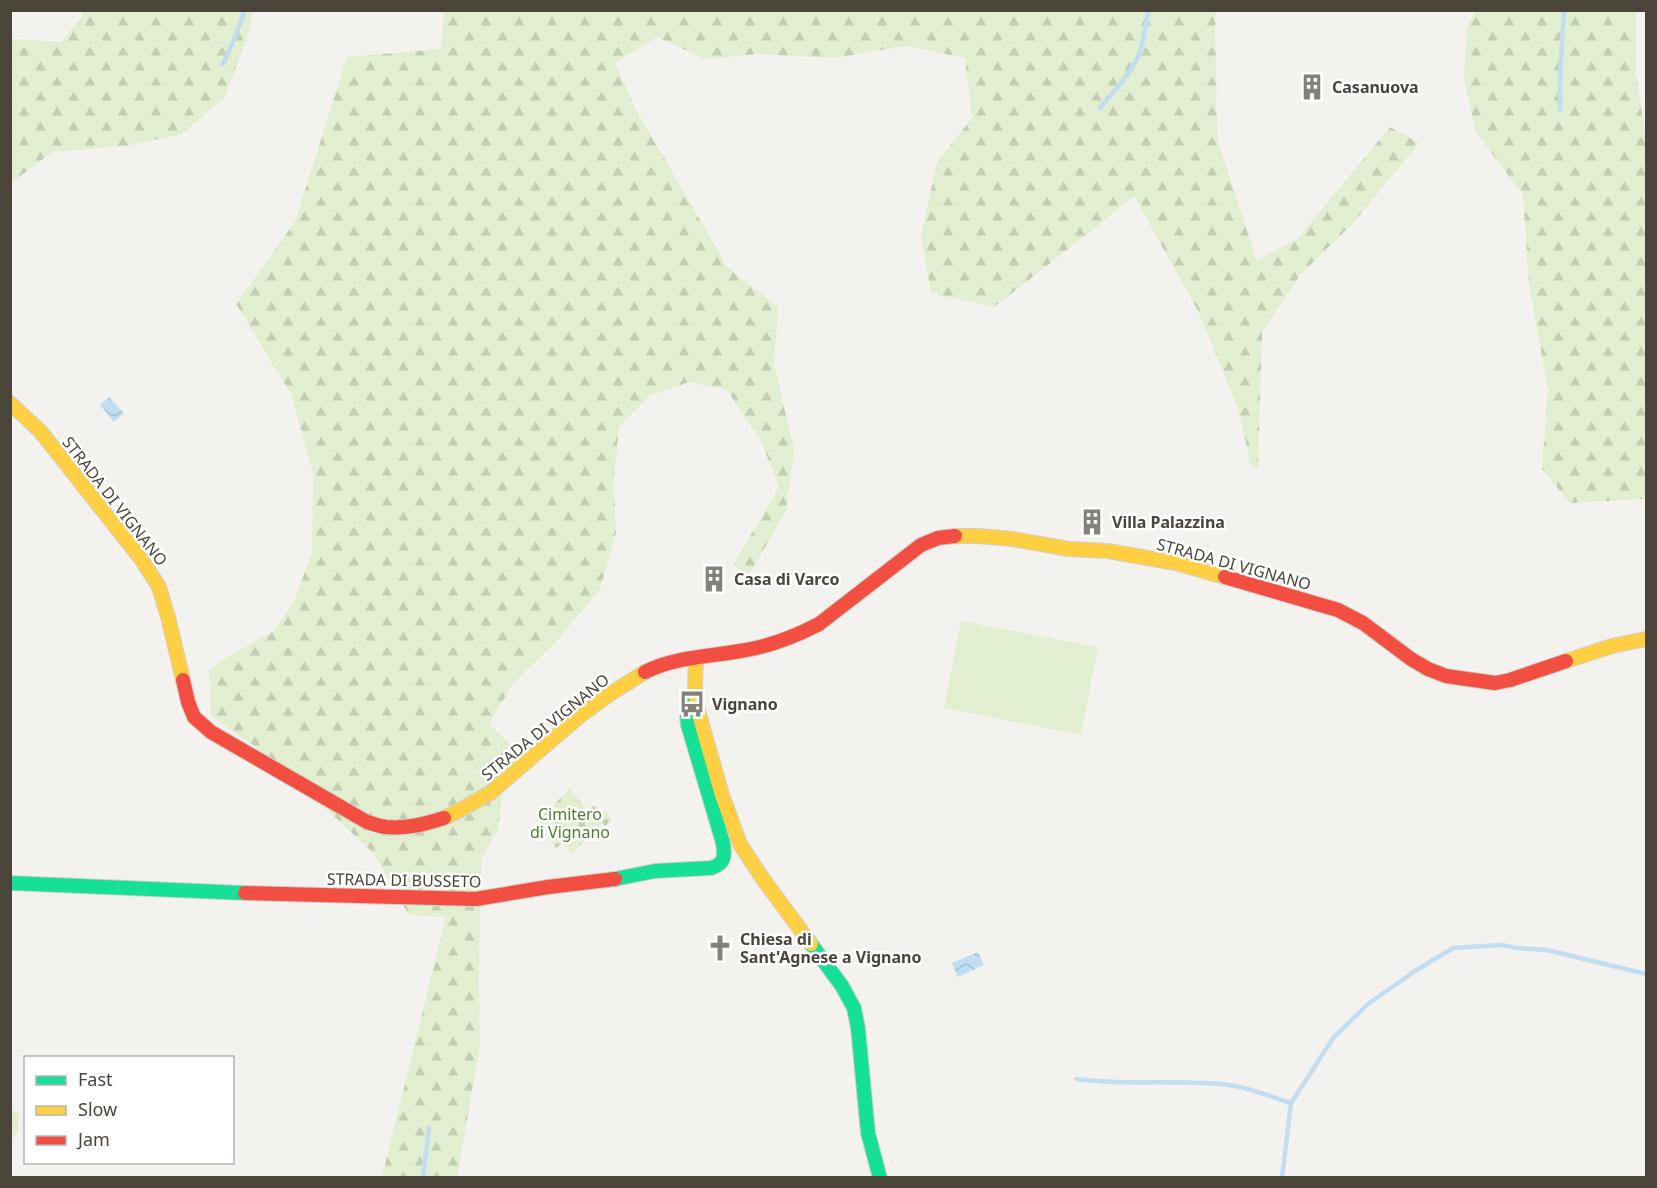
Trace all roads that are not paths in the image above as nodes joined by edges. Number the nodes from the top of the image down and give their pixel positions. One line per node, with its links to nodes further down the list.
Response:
1 (10, 403): 3 (street, STRADA DI VIGNANO)
2 (1647, 639): 3 (street, STRADA DI VIGNANO)
3 (696, 658): 4 (street, STRADA DI BUSSETO)
4 (695, 692): 5 (street, STRADA DI BUSSETO); 6 (street, STRADA DI BUSSETO)
5 (10, 884)
6 (880, 1178)

